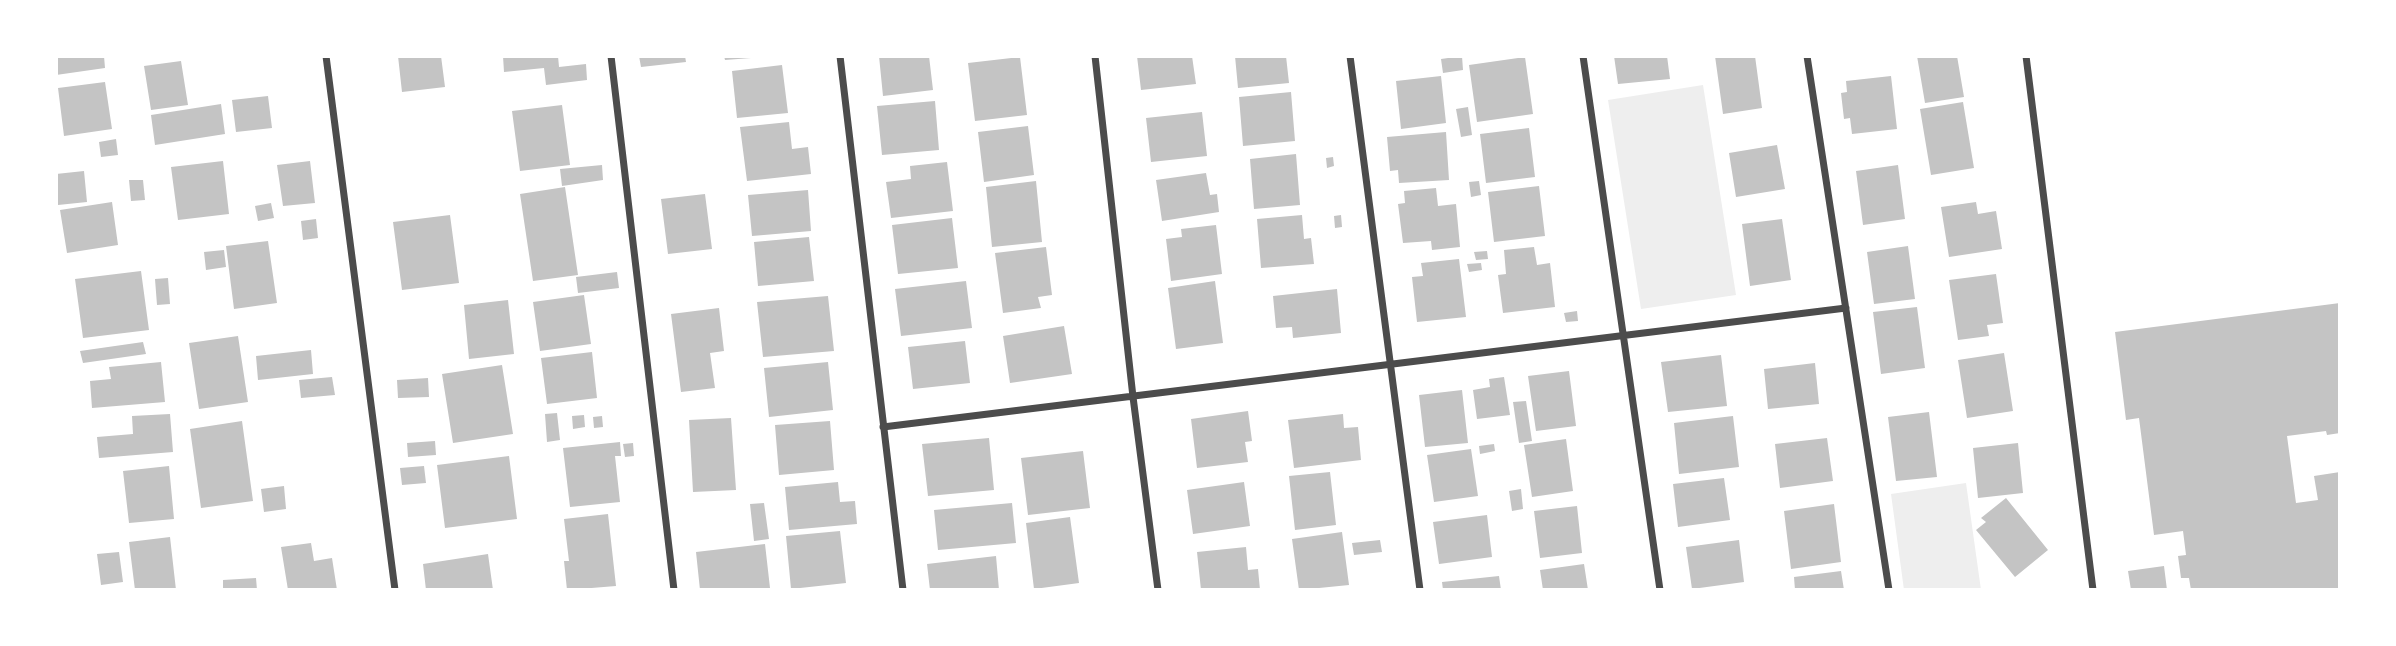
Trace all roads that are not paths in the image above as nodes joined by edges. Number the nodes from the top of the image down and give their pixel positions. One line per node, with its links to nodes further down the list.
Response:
1 (326, 56): 14 (street)
2 (611, 56): 15 (street)
3 (840, 56): 13 (street)
4 (1096, 56): 12 (street)
5 (1350, 56): 11 (street)
6 (1583, 56): 10 (street)
7 (1807, 56): 9 (street)
8 (2026, 56): 21 (street)
9 (1846, 308): 10 (street); 20 (street)
10 (1624, 336): 11 (street); 19 (street)
11 (1392, 364): 12 (street); 18 (street)
12 (1133, 397): 13 (street); 17 (street)
13 (883, 427): 16 (street)
14 (395, 590)
15 (674, 590)
16 (903, 590)
17 (1158, 590)
18 (1420, 590)
19 (1660, 590)
20 (1889, 590)
21 (2093, 590)

